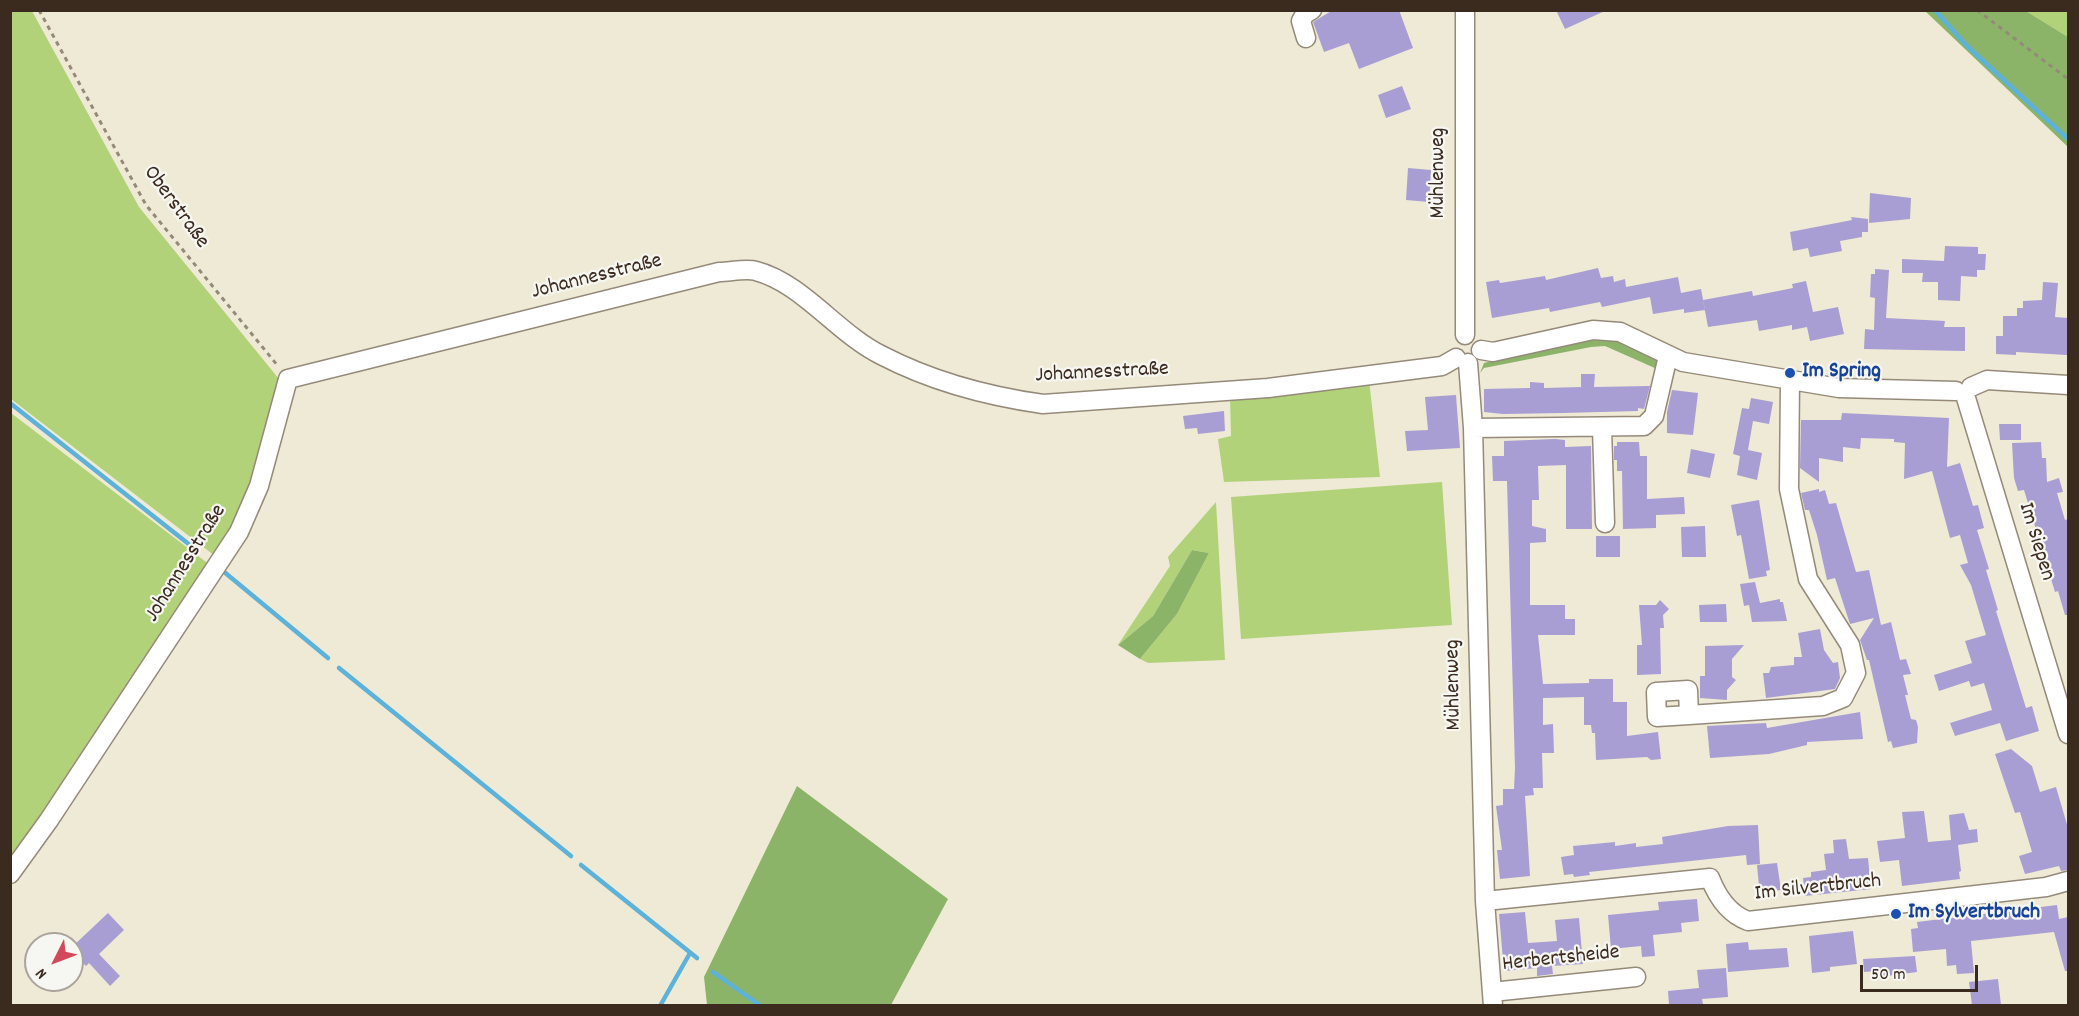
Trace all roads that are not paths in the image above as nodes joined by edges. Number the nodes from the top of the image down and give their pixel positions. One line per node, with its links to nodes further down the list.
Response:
1 (1312, 10): 5 (street)
2 (1451, 10): 4 (street)
3 (1465, 10): 4 (street, Mühlenweg)
4 (1465, 30): 7 (street, Mühlenweg)
5 (1306, 38)
6 (1668, 356): 7 (street, Johannesstraße); 8 (street, Johannesstraße); 12 (street)
7 (1468, 357): 11 (street, Mühlenweg); 16 (street, Johannesstraße)
8 (1790, 380): 10 (street, Johannesstraße); 14 (street)
9 (2068, 385): 10 (street, Johannesstraße)
10 (1964, 392): 15 (street, Im Siepen)
11 (1473, 428): 12 (street); 18 (street, Mühlenweg)
12 (1602, 428): 13 (street)
13 (1605, 523)
14 (1689, 716)
15 (2068, 734)
16 (10, 874)
17 (2068, 881): 18 (street, Im Silvertbruch)
18 (1485, 901): 20 (street, Mühlenweg)
19 (1636, 977): 20 (street, Herbertsheide)
20 (1492, 999)

